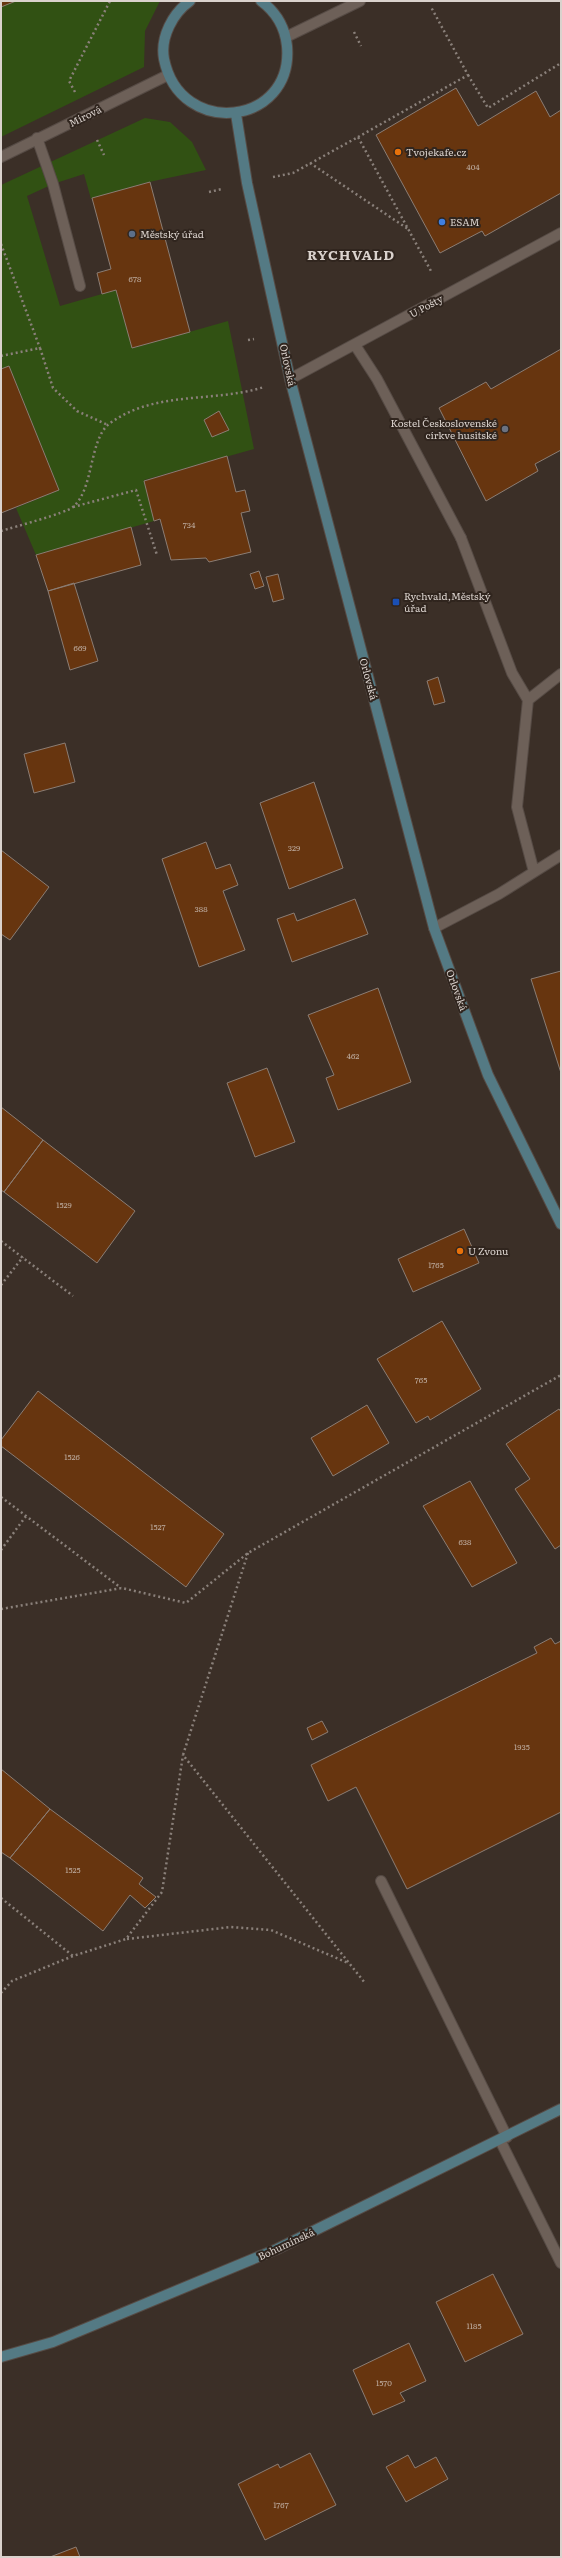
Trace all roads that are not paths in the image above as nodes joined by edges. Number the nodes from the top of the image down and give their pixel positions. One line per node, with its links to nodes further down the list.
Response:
1 (190, 1): 5 (main road)
2 (261, 1): 4 (main road)
3 (360, 1): 4 (street)
4 (286, 37): 6 (main road)
5 (168, 74): 6 (main road); 7 (street, Mírová)
6 (236, 114): 12 (main road, Orlovská)
7 (37, 138): 8 (street, Mírová); 10 (street)
8 (1, 156)
9 (561, 233): 11 (street, U Pošty)
10 (80, 286)
11 (355, 345): 12 (street, U Pošty); 14 (street)
12 (290, 379): 17 (main road, Orlovská)
13 (561, 674): 14 (street)
14 (528, 700): 16 (street)
15 (561, 855): 16 (street)
16 (534, 872): 17 (street)
17 (434, 928): 18 (main road, Orlovská)
18 (561, 1224)
19 (381, 1881): 21 (street)
20 (561, 2109): 21 (main road, Bohumínská)
21 (503, 2139): 22 (street); 23 (main road, Bohumínská)
22 (561, 2263)
23 (1, 2357)

